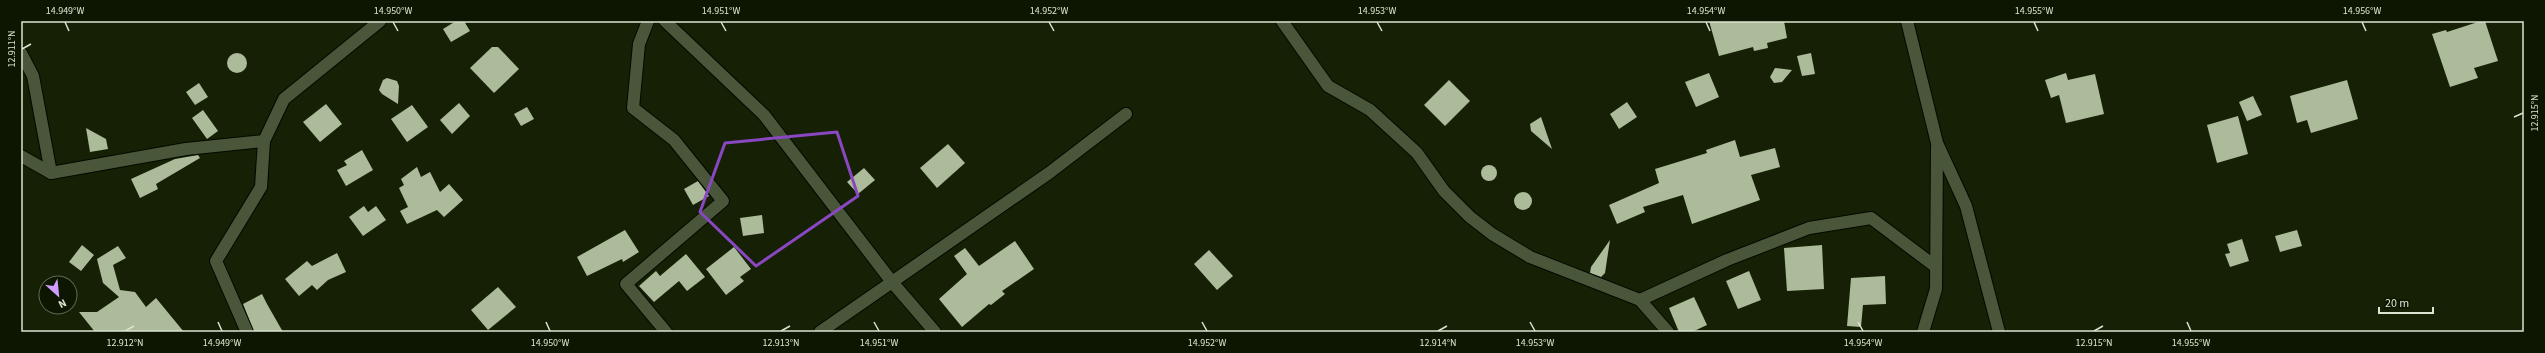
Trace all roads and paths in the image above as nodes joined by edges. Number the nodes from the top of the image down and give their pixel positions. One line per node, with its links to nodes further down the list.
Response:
1 (380, 21): 8 (street)
2 (648, 21): 16 (street)
3 (665, 21): 13 (street)
4 (1282, 21): 14 (street)
5 (1907, 21): 9 (street)
6 (21, 53): 11 (street)
7 (1126, 114): 13 (street)
8 (264, 141): 11 (street); 15 (street)
9 (1937, 143): 12 (street); 21 (street)
10 (21, 156): 11 (street)
11 (51, 173)
12 (1936, 267): 14 (street); 20 (street)
13 (892, 282): 17 (street); 18 (street)
14 (1640, 300): 19 (street)
15 (247, 332)
16 (666, 332)
17 (820, 332)
18 (935, 332)
19 (1668, 332)
20 (1923, 332)
21 (1999, 332)

